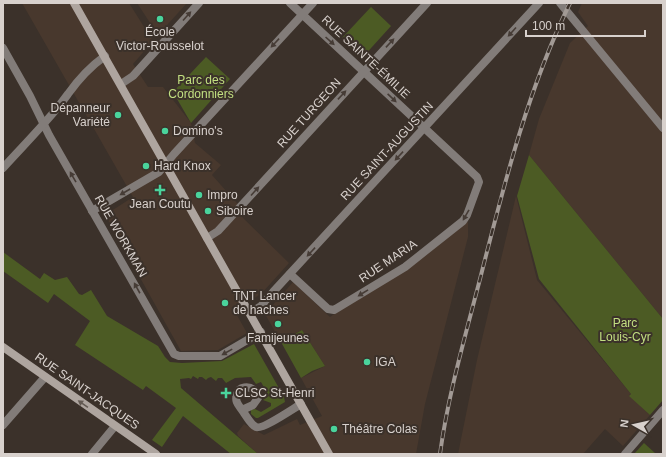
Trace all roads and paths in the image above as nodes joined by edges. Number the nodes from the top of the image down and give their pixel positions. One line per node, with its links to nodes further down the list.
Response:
1 (74, 3): 10 (main road)
2 (199, 3): 12 (street, one-way to 2)
3 (290, 3): 8 (street, RUE SAINTE-ÉMILIE)
4 (313, 3): 8 (street)
5 (427, 3): 11 (street, RUE TURGEON, one-way to 5)
6 (539, 3): 14 (street, RUE SAINT-AUGUSTIN, one-way to 14)
7 (560, 3): 15 (street)
8 (302, 15): 11 (street, RUE SAINTE-ÉMILIE, one-way to 11); 16 (street, one-way to 16)
9 (3, 48): 13 (street, RUE WORKMAN)
10 (105, 56): 12 (main road); 13 (street)
11 (364, 72): 14 (street, RUE SAINTE-ÉMILIE, one-way to 14); 20 (street, RUE TURGEON, one-way to 11)
12 (121, 84): 16 (main road)
13 (44, 124): 17 (street); 19 (street, RUE WORKMAN, one-way to 13)
14 (425, 128): 18 (street, RUE SAINTE-ÉMILIE); 21 (street, RUE SAINT-AUGUSTIN, one-way to 21)
15 (663, 128)
16 (165, 164): 19 (street, one-way to 19); 20 (main road)
17 (3, 168)
18 (479, 179): 21 (street, RUE MARIA, one-way to 21)
19 (92, 211): 23 (street, RUE WORKMAN, one-way to 19)
20 (207, 238): 22 (main road)
21 (290, 274): 22 (street, RUE SAINT-AUGUSTIN)
22 (250, 313): 23 (main road)
23 (261, 332): 26 (main road)
24 (3, 347): 25 (main road, RUE SAINT-JACQUES)
25 (46, 377): 29 (street); 30 (main road, RUE SAINT-JACQUES, one-way to 25)
26 (301, 404): 27 (street); 33 (main road)
27 (242, 410)
28 (663, 410): 34 (street)
29 (3, 425)
30 (115, 426): 31 (street); 32 (main road, RUE SAINT-JACQUES)
31 (92, 454)
32 (156, 454)
33 (329, 454)
34 (625, 454)

